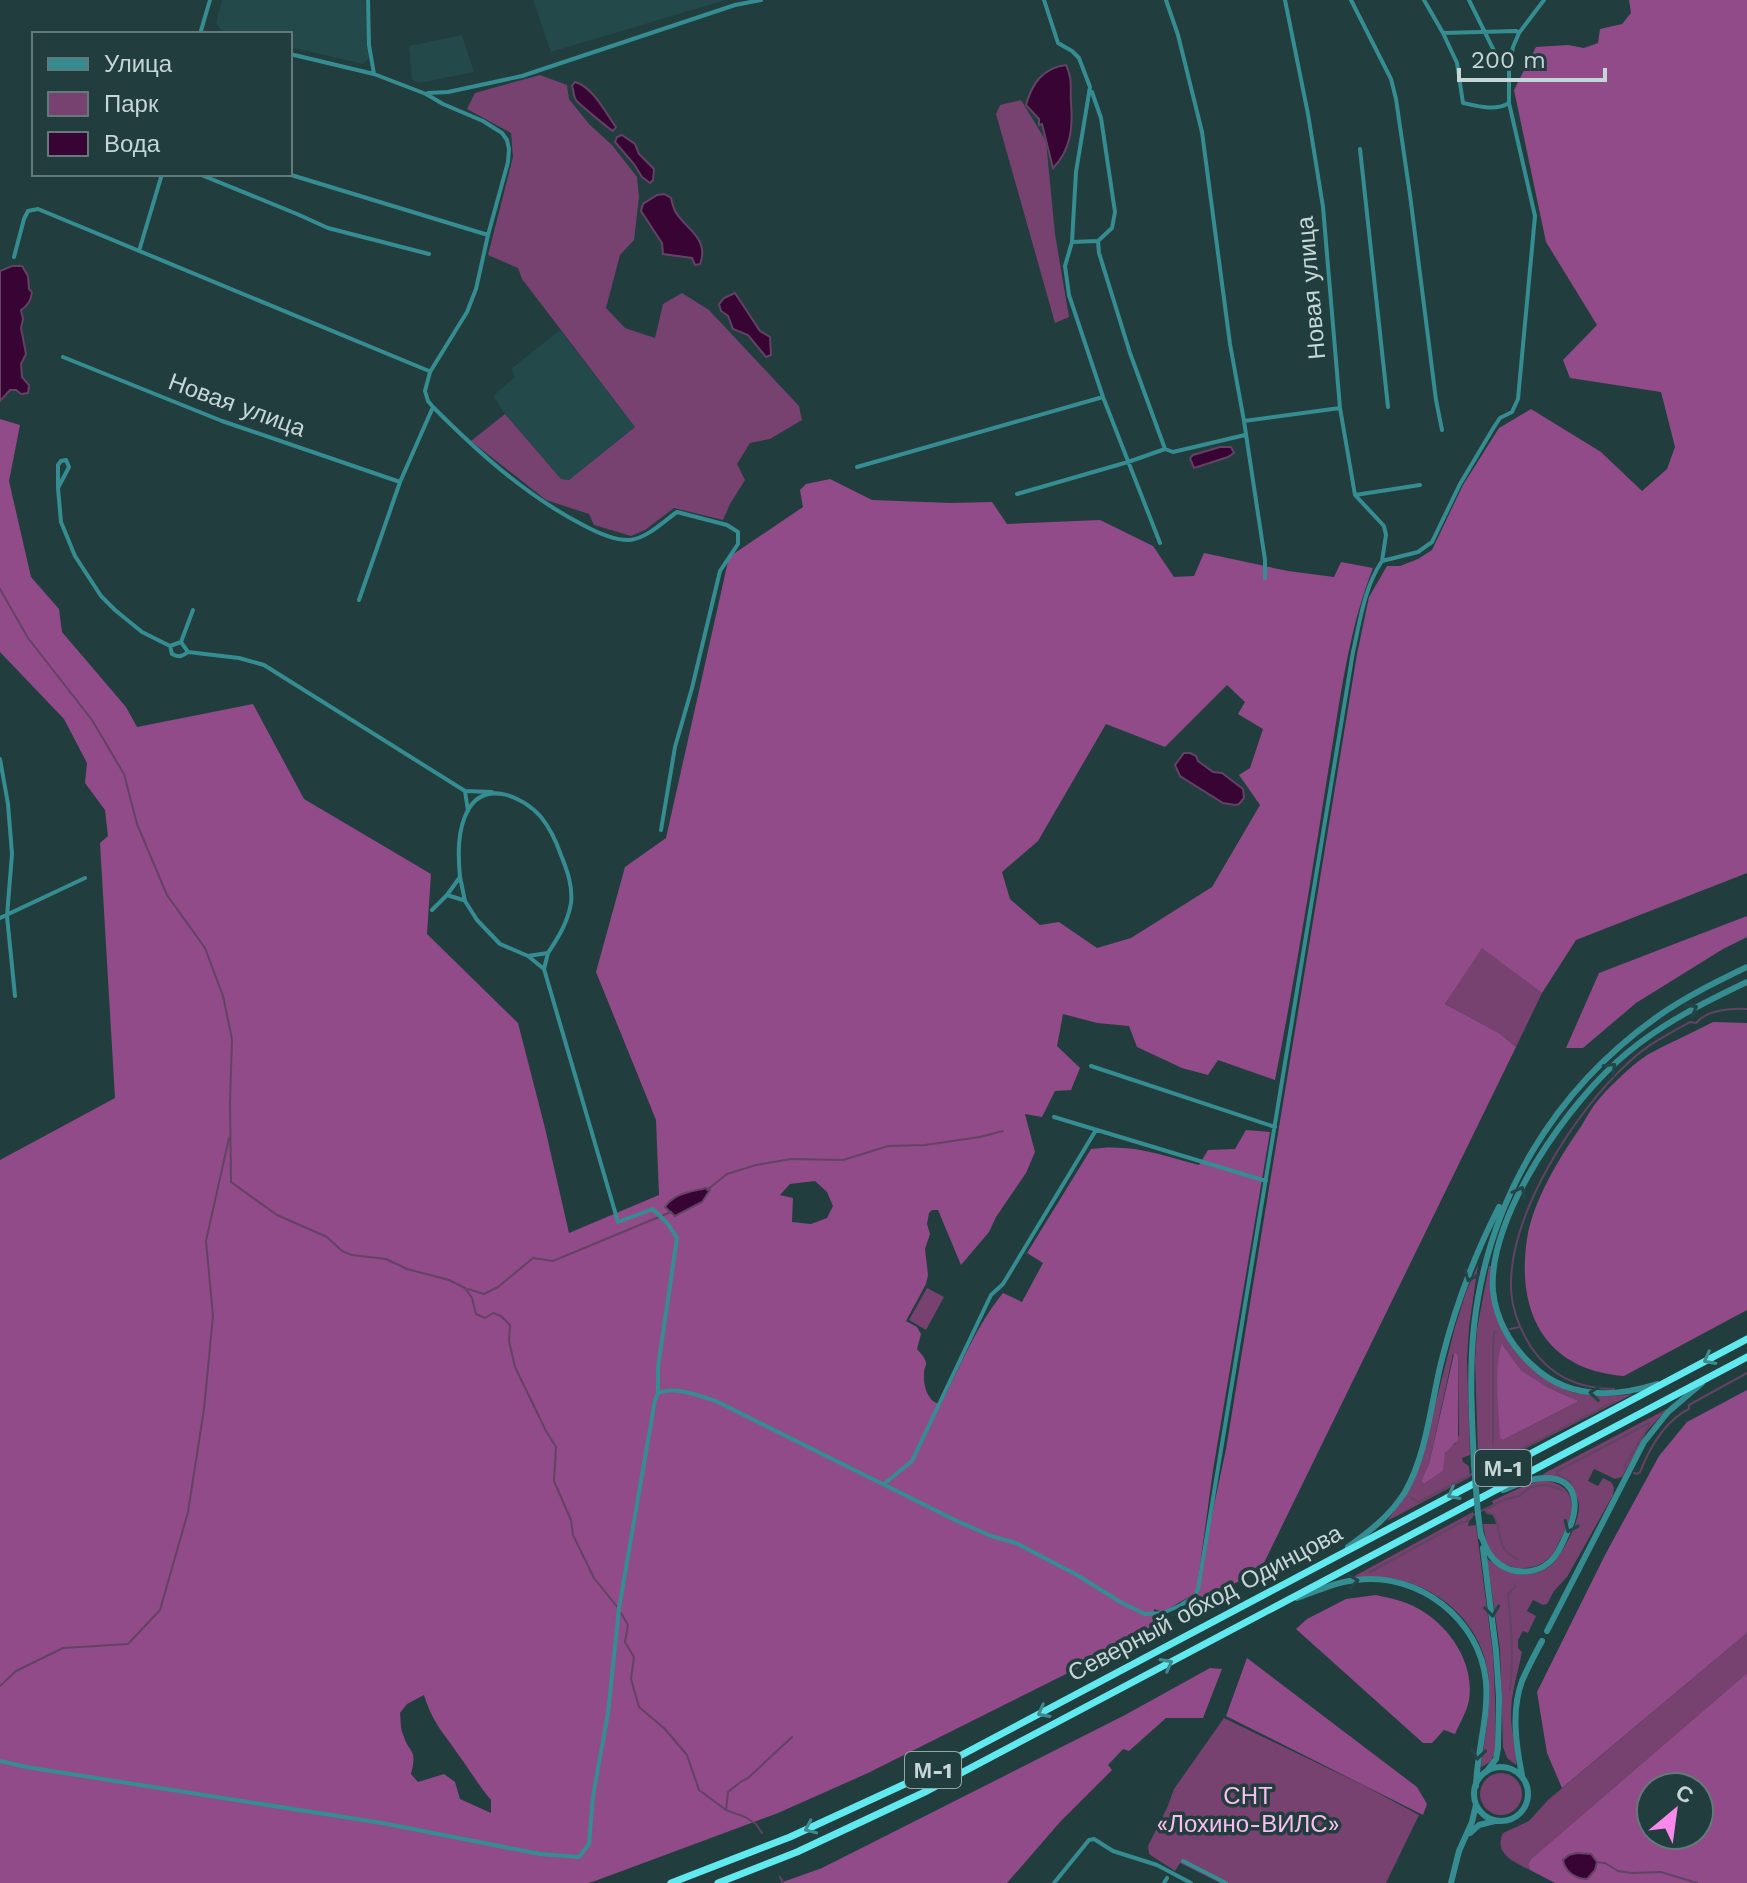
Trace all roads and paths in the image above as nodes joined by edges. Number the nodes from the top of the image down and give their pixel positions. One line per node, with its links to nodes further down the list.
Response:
1 (210, 0): 11 (street)
2 (368, 0): 17 (street)
3 (761, 0): 19 (street)
4 (1044, 0): 18 (street)
5 (1166, 0): 37 (street)
6 (1285, 0): 36 (street, Новая улица)
7 (1351, 0): 38 (street)
8 (1424, 0): 13 (street)
9 (1469, 0): 12 (street)
10 (1544, 0): 14 (street)
11 (201, 32)
12 (1485, 32): 13 (street); 14 (street); 16 (street)
13 (1443, 33): 20 (street)
14 (1519, 33): 16 (street)
15 (292, 54): 17 (street)
16 (1509, 67): 20 (street)
17 (374, 74): 19 (street)
18 (1090, 87): 26 (street); 27 (street)
19 (426, 94): 25 (street)
20 (1509, 103): 49 (street)
21 (1360, 149): 35 (street)
22 (292, 175): 25 (street)
23 (161, 176): 28 (street)
24 (204, 176): 29 (street)
25 (488, 235): 32 (street)
26 (1098, 241): 27 (street); 40 (street)
27 (1072, 242): 33 (street)
28 (139, 251): 30 (street); 32 (street)
29 (429, 254)
30 (14, 257)
31 (63, 357): 43 (street, Новая улица)
32 (430, 372): 34 (street)
33 (1103, 397): 41 (street); 42 (street)
34 (433, 407): 43 (street); 60 (street)
35 (1388, 407)
36 (1340, 408): 37 (street); 47 (street, Новая улица)
37 (1244, 421): 39 (street)
38 (1442, 430)
39 (1246, 435): 40 (street); 50 (street)
40 (1165, 449): 41 (street)
41 (1128, 462): 46 (street); 48 (street)
42 (857, 467)
43 (400, 482): 51 (street)
44 (1420, 485): 47 (street)
45 (58, 488): 45 (street); 54 (street)
46 (1017, 494)
47 (1355, 495): 49 (street)
48 (1160, 543)
49 (1382, 561): 76 (street)
50 (1265, 578)
51 (359, 600)
52 (193, 610): 53 (street)
53 (181, 642): 54 (street); 55 (street)
54 (170, 646): 55 (street)
55 (188, 652): 57 (street)
56 (0, 759): 66 (street)
57 (465, 791): 58 (street); 59 (street)
58 (494, 792): 59 (street); 68 (street)
59 (468, 811): 61 (street)
60 (661, 830)
61 (460, 877): 63 (street); 64 (street)
62 (85, 878): 66 (street)
63 (447, 895): 64 (street); 65 (street)
64 (465, 901): 69 (street)
65 (432, 910)
66 (7, 916): 67 (street); 73 (street)
67 (0, 918)
68 (548, 953): 69 (street); 71 (street)
69 (528, 956): 71 (street)
70 (1747, 967): 78 (street)
71 (544, 969): 84 (street)
72 (1747, 982): 83 (street, one-way to 72)
73 (15, 996)
74 (1091, 1066): 76 (street)
75 (1054, 1117): 77 (street)
76 (1275, 1127): 79 (street)
77 (1096, 1130): 79 (street); 85 (street)
78 (1515, 1180): 87 (street, bridge); 88 (street, one-way to 88)
79 (1266, 1181): 85 (street)
80 (1747, 1339): 83 (highway, Северный обход Одинцова / М-1, one-way to 83)
81 (1747, 1357): 82 (highway, Северный обход Одинцова / М-1)
82 (1711, 1376): 86 (highway, Северный обход Одинцова / М-1); 90 (street)
83 (1671, 1380): 88 (highway, Северный обход Одинцова / М-1, one-way to 88)
84 (658, 1393): 85 (street); 92 (street)
85 (884, 1484)
86 (1483, 1497): 87 (street, one-way to 87); 89 (highway, Северный обход Одинцова / М-1)
87 (1481, 1534): 93 (street, one-way to 93)
88 (1334, 1557): 100 (highway, Северный обход Одинцова / М-1, one-way to 100)
89 (1279, 1605): 95 (street, one-way to 95); 101 (highway, Северный обход Одинцова / М-1, one-way to 89)
90 (1547, 1631)
91 (1542, 1641): 94 (street)
92 (0, 1761)
93 (1486, 1772): 94 (street); 95 (street)
94 (1522, 1777): 97 (street)
95 (1476, 1786): 96 (street)
96 (1476, 1805): 97 (street); 98 (street)
97 (1495, 1821): 98 (street)
98 (1465, 1839): 105 (street)
99 (1183, 1861): 104 (street)
100 (671, 1883)
101 (718, 1883)
102 (1054, 1883): 103 (street)
103 (1191, 1883)
104 (1226, 1883)
105 (1451, 1883)

